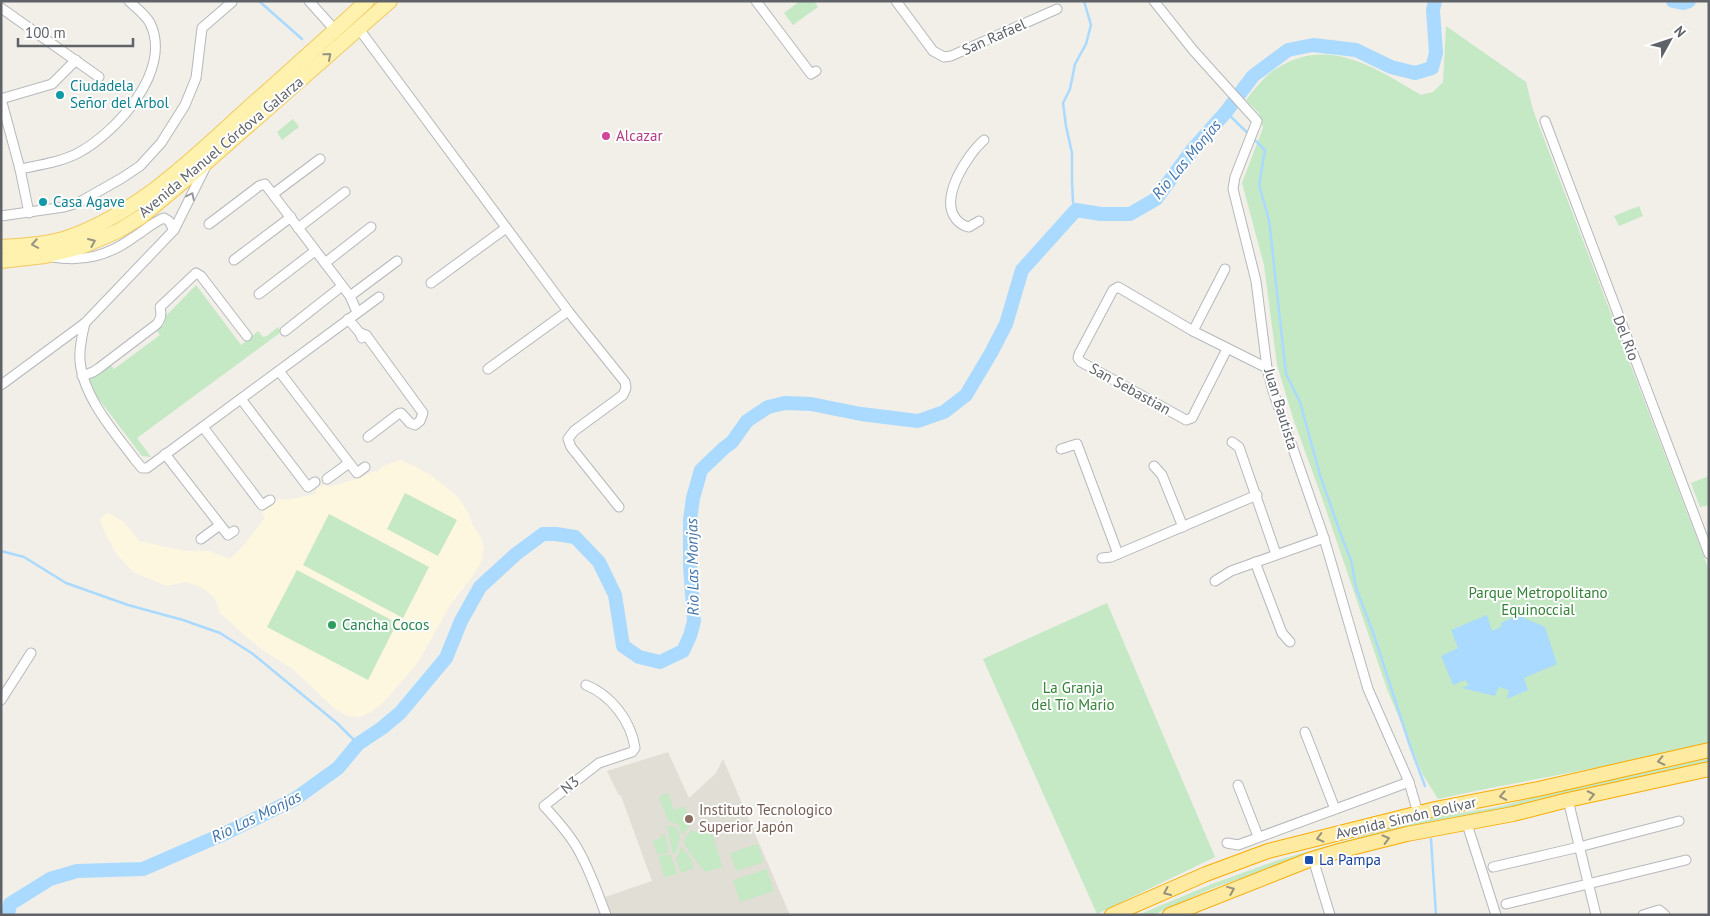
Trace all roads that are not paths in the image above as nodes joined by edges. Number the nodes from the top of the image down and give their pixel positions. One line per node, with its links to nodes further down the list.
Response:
1 (128, 1): 22 (street)
2 (309, 1): 12 (street)
3 (367, 1): 12 (main road, Avenida Manuel Córdova Galarza)
4 (390, 1): 11 (main road, Avenida Manuel Córdova Galarza)
5 (756, 1): 15 (street)
6 (896, 1): 10 (street, San Rafael)
7 (1154, 1): 55 (street, Juan Bautista)
8 (232, 2): 25 (street)
9 (1, 8): 13 (street)
10 (1056, 9)
11 (359, 29): 14 (main road, Avenida Manuel Córdova Galarza, one-way to 11); 32 (street)
12 (335, 30): 14 (main road, Avenida Manuel Córdova Galarza)
13 (76, 60): 16 (street); 17 (street)
14 (305, 66): 21 (main road, Avenida Manuel Córdova Galarza); 34 (main road, Avenida Manuel Córdova Galarza, one-way to 34)
15 (814, 72)
16 (99, 77)
17 (1, 99): 22 (street)
18 (1545, 120): 81 (street, Del Rio)
19 (984, 140): 28 (street)
20 (320, 158): 24 (street)
21 (208, 162): 33 (street, one-way to 21); 36 (main road, Avenida Manuel Córdova Galarza, one-way to 21)
22 (20, 169): 25 (street)
23 (345, 192): 31 (street)
24 (273, 194): 27 (street); 29 (street)
25 (28, 214): 26 (street)
26 (1, 216)
27 (291, 217): 31 (street); 38 (street)
28 (979, 222)
29 (209, 224)
30 (371, 227): 40 (street)
31 (298, 228): 35 (street)
32 (506, 228): 42 (street); 47 (street)
33 (174, 230): 36 (street); 50 (street)
34 (1, 247)
35 (315, 251): 40 (street); 44 (street)
36 (45, 256): 37 (main road, Avenida Manuel Córdova Galarza)
37 (1, 260)
38 (234, 260)
39 (396, 261): 45 (street)
40 (325, 263): 43 (street)
41 (1225, 269): 52 (street)
42 (431, 283)
43 (342, 286): 45 (street); 51 (street)
44 (259, 294)
45 (350, 296): 48 (street)
46 (379, 297): 48 (street)
47 (568, 311): 56 (street); 73 (street)
48 (357, 312): 49 (street)
49 (348, 319): 57 (street); 62 (street)
50 (85, 322): 58 (street); 59 (street)
51 (285, 331)
52 (1193, 331): 54 (street, San Sebastian); 54 (street, San Sebastian)
53 (247, 336): 58 (street)
54 (1227, 348): 55 (street, San Sebastian)
55 (1267, 368): 77 (street, Juan Bautista)
56 (488, 369)
57 (279, 371): 60 (street); 66 (street)
58 (82, 376): 65 (street)
59 (1, 385)
60 (241, 399): 61 (street); 70 (street)
61 (203, 427): 65 (street); 72 (street)
62 (368, 437)
63 (1232, 442): 71 (street)
64 (1061, 449): 79 (street)
65 (165, 454): 74 (street)
66 (349, 463): 68 (street); 69 (street)
67 (1154, 466): 75 (street)
68 (364, 468)
69 (327, 479)
70 (315, 482)
71 (1257, 495): 75 (street); 80 (street)
72 (270, 500)
73 (619, 507)
74 (220, 525): 76 (street); 78 (street)
75 (1183, 527): 79 (street)
76 (234, 531)
77 (1324, 538): 80 (street); 92 (street, Juan Bautista)
78 (201, 539)
79 (1118, 554): 82 (street)
80 (1276, 554): 83 (street)
81 (1709, 554)
82 (1102, 558)
83 (1255, 562): 84 (street); 85 (street)
84 (1215, 581)
85 (1290, 642)
86 (31, 653): 88 (street)
87 (586, 685): 107 (street, N3)
88 (1, 700)
89 (1305, 732): 95 (street)
90 (1709, 750): 96 (highway, Avenida Simón Bolívar, one-way to 96)
91 (1709, 769): 94 (highway, Avenida Simón Bolívar, one-way to 91)
92 (1409, 782): 95 (street); 96 (street, Juan Bautista)
93 (1238, 785): 99 (street)
94 (1568, 800): 98 (highway, Avenida Simón Bolívar); 101 (street)
95 (1335, 809): 99 (street)
96 (1418, 813): 108 (highway, Avenida Simón Bolívar, one-way to 108)
97 (1679, 821): 101 (street)
98 (1467, 824): 102 (highway, Avenida Simón Bolívar, one-way to 98); 111 (street)
99 (1258, 836): 100 (street)
100 (1227, 843)
101 (1580, 847): 104 (street); 105 (street)
102 (1313, 859): 109 (highway, Avenida Simón Bolívar, one-way to 102); 110 (street)
103 (1686, 860): 105 (street)
104 (1493, 867)
105 (1589, 884): 106 (street); 112 (street)
106 (1506, 904)
107 (606, 915)
108 (1112, 915)
109 (1170, 915)
110 (1330, 915)
111 (1496, 915)
112 (1596, 915)
113 (1643, 915): 114 (street)
114 (1665, 915)

